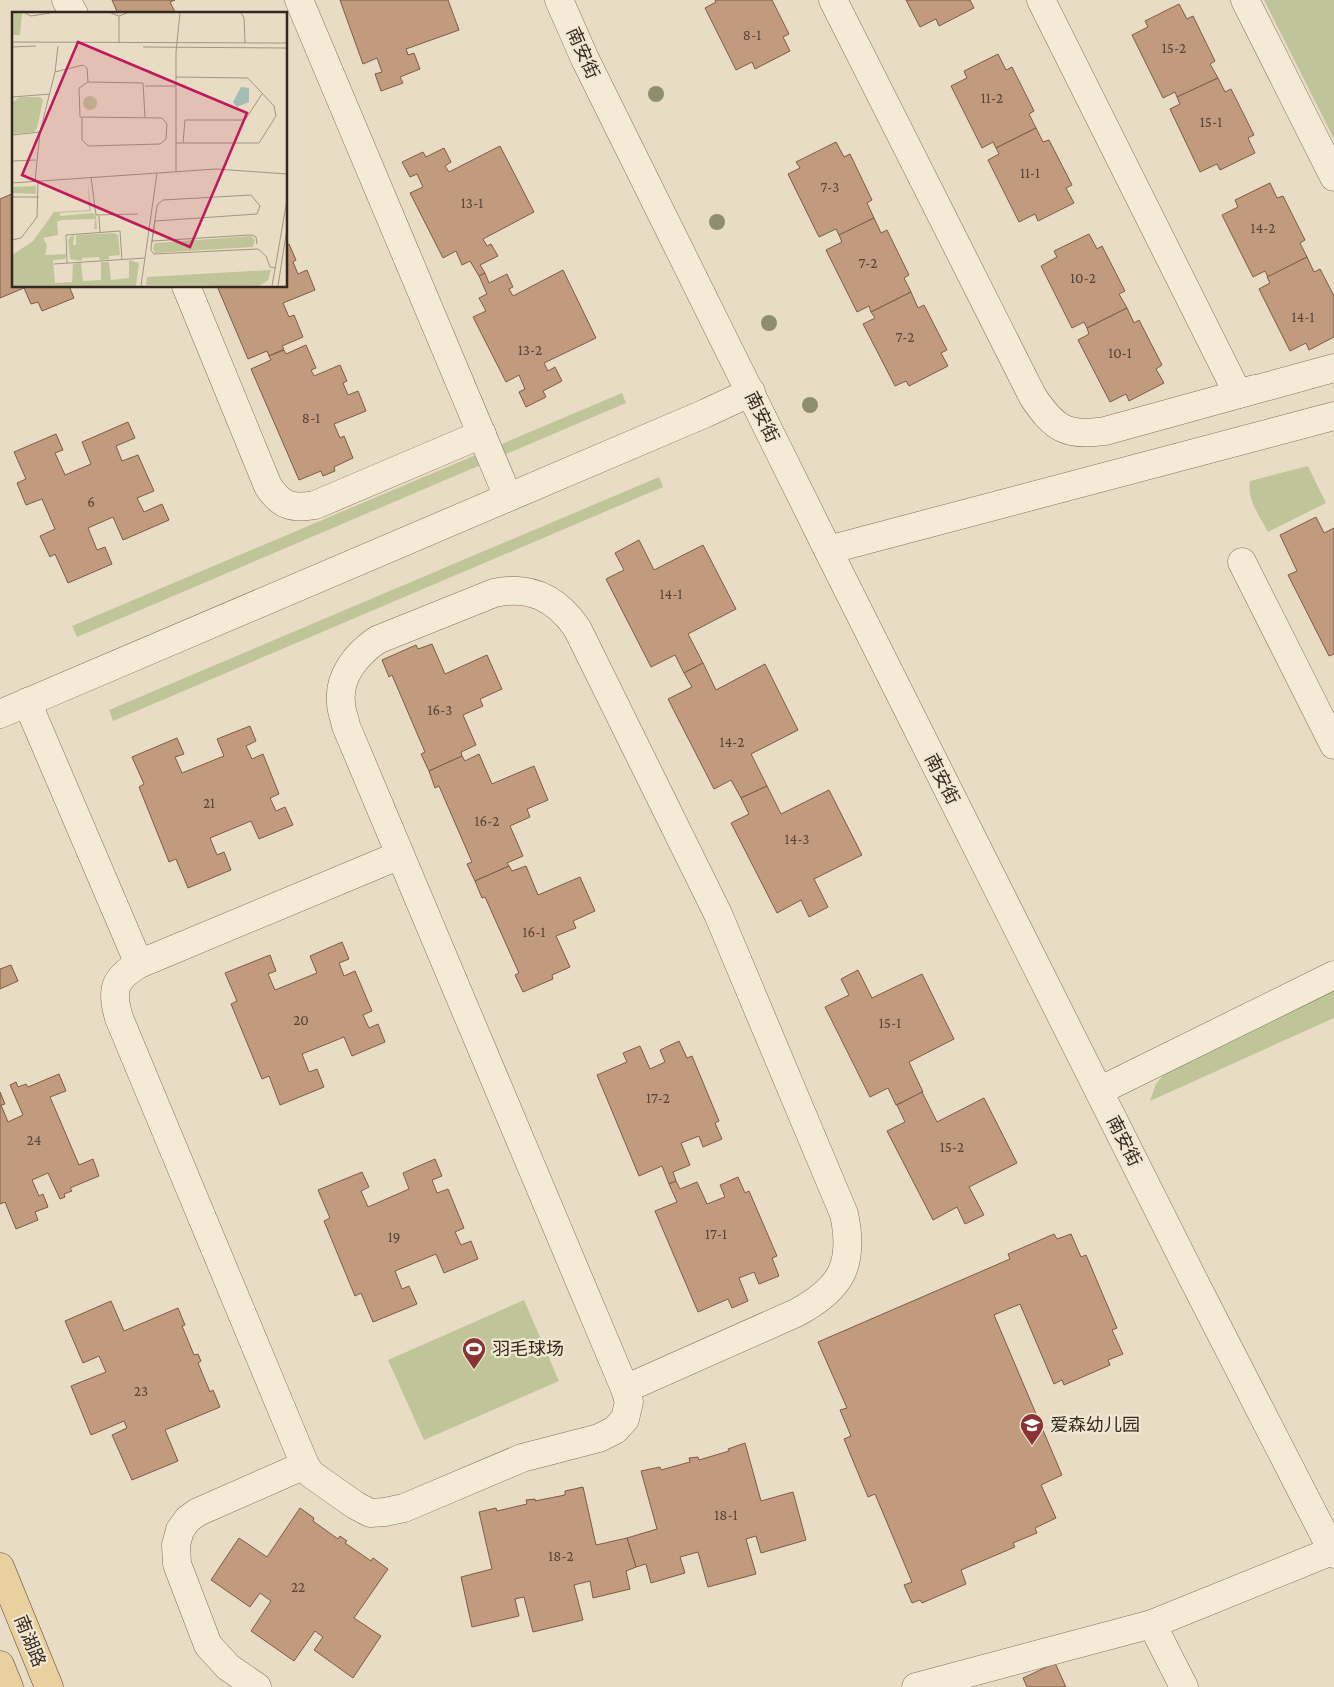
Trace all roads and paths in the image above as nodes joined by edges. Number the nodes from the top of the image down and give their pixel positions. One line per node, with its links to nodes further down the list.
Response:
1 (66, 0): 7 (street)
2 (299, 0): 13 (street)
3 (560, 0): 11 (street, 南安街)
4 (833, 0): 10 (street)
5 (1041, 0): 10 (street)
6 (1246, 0): 8 (street)
7 (73, 12)
8 (1334, 177)
9 (187, 288): 13 (street)
10 (1333, 368)
11 (751, 392): 14 (street); 15 (street, 南安街)
12 (1334, 416): 15 (street)
13 (482, 434): 14 (street)
14 (508, 497): 17 (street)
15 (828, 550): 23 (street, 南安街)
16 (1242, 562): 19 (street)
17 (27, 702): 18 (street); 21 (street)
18 (0, 714)
19 (1334, 745)
20 (400, 855): 21 (street); 24 (street); 24 (street)
21 (139, 964): 25 (street)
22 (1334, 975): 23 (street)
23 (1099, 1091): 26 (street, 南安街)
24 (625, 1389): 25 (street)
25 (305, 1465): 33 (street)
26 (1326, 1522): 27 (street, 南安街)
27 (1333, 1553): 29 (street)
28 (0, 1567): 32 (main road, 南湖路)
29 (1152, 1624): 34 (street); 35 (street)
30 (0, 1665): 31 (main road, 南湖路)
31 (9, 1687)
32 (49, 1687)
33 (257, 1687)
34 (916, 1687)
35 (1184, 1687)

